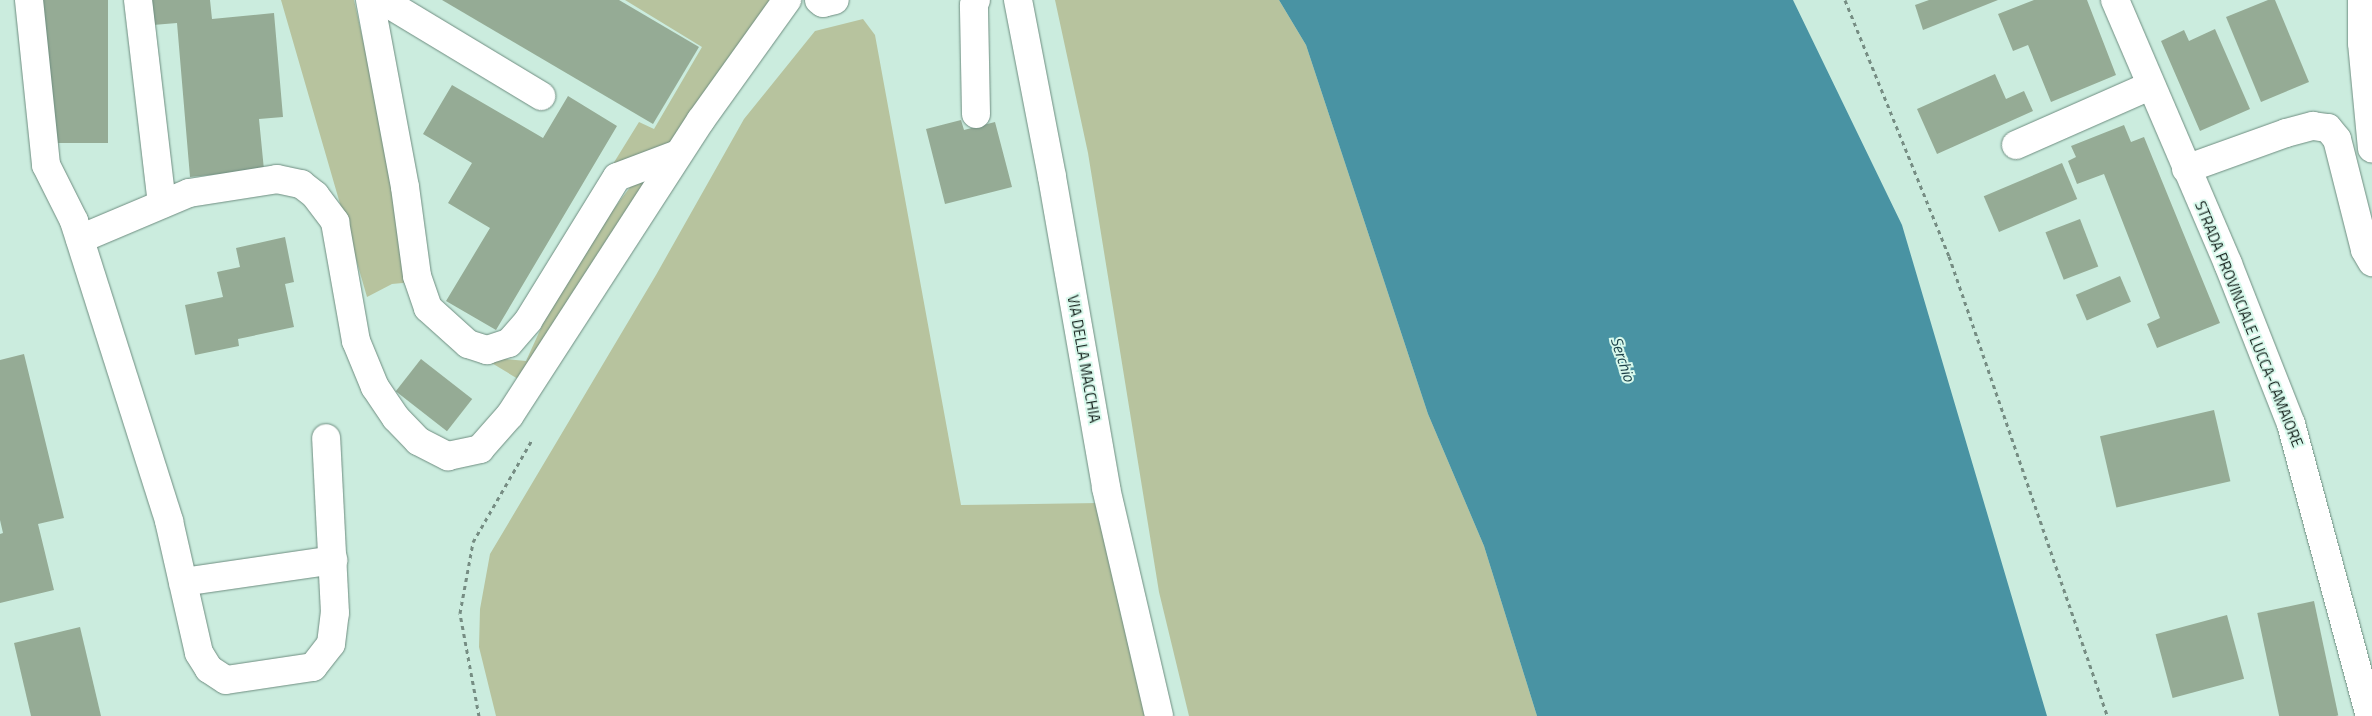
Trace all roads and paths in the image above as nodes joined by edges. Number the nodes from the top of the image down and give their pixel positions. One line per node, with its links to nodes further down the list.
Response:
1 (30, 0): 21 (main road)
2 (138, 0): 20 (main road)
3 (370, 0): 18 (main road)
4 (382, 0): 14 (main road)
5 (787, 0): 18 (main road)
6 (819, 0): 7 (main road)
7 (835, 0)
8 (976, 0): 15 (main road)
9 (1018, 0): 28 (main road, VIA DELLA MACCHIA)
10 (1845, 0): 29 (path)
11 (2115, 0): 13 (main road, STRADA PROVINCIALE LUCCA-CAMAIORE)
12 (2362, 0): 17 (main road)
13 (2150, 86): 16 (main road); 19 (main road, STRADA PROVINCIALE LUCCA-CAMAIORE)
14 (541, 96)
15 (976, 114)
16 (2016, 145)
17 (2372, 149)
18 (678, 154): 20 (main road)
19 (2186, 169): 22 (main road); 30 (main road, STRADA PROVINCIALE LUCCA-CAMAIORE)
20 (162, 204): 21 (main road)
21 (80, 239): 26 (main road)
22 (2372, 262)
23 (535, 435): 27 (path)
24 (326, 438): 25 (main road)
25 (332, 560): 26 (main road); 26 (main road)
26 (183, 582)
27 (479, 715)
28 (1159, 716)
29 (2107, 716)
30 (2370, 716)

